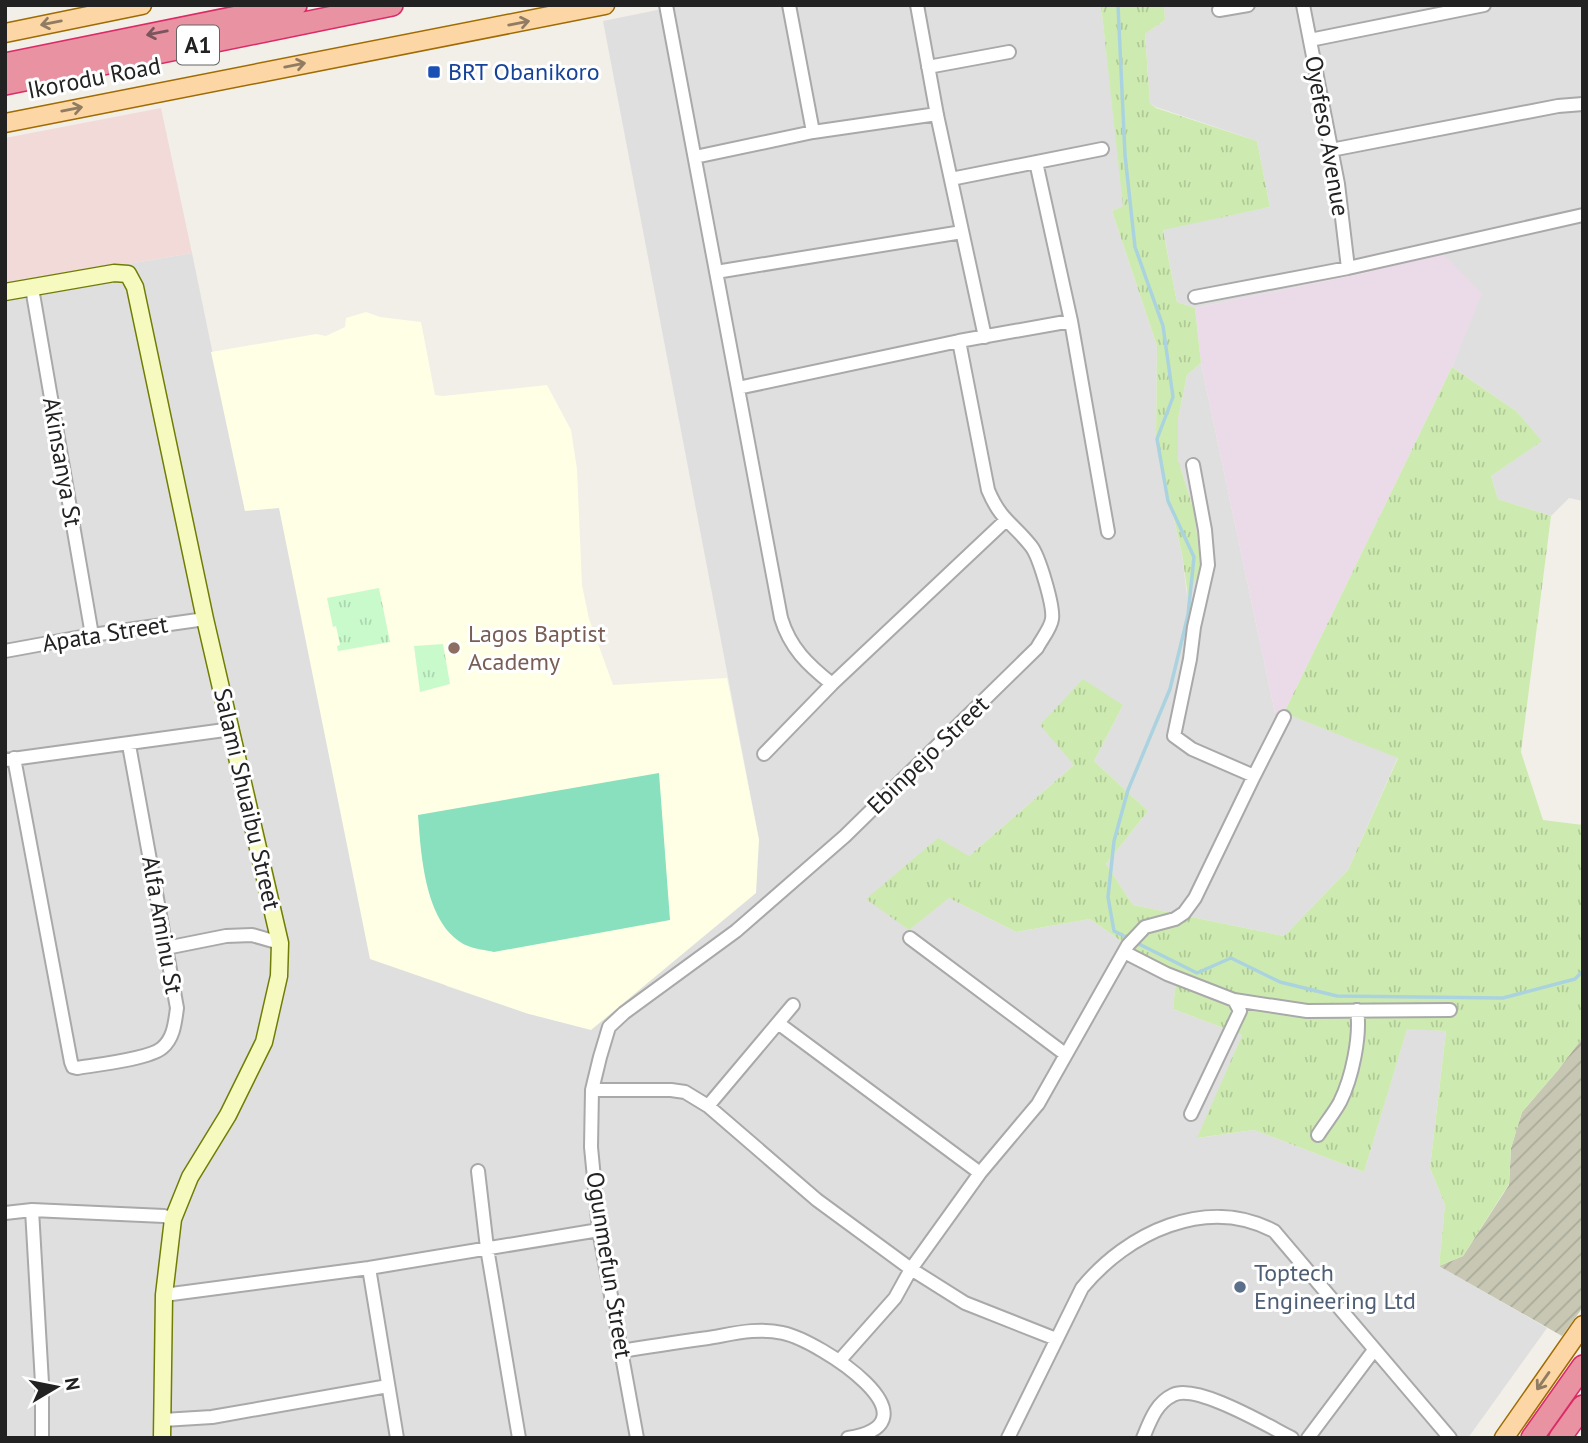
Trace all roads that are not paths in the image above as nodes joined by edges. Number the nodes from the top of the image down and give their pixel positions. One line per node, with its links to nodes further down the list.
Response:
1 (142, 5): 13 (main road, one-way to 13)
2 (296, 5): 16 (highway, Ikorodu Road / A1, one-way to 16)
3 (392, 5): 18 (highway, Ikorodu Road / A1)
4 (605, 5): 21 (main road, Ikorodu Road, one-way to 4)
5 (666, 5): 25 (street)
6 (789, 5): 22 (street)
7 (917, 5): 17 (street)
8 (1248, 5): 12 (street)
9 (1303, 5): 14 (street, Oyefeso Avenue)
10 (1484, 5): 11 (street)
11 (1441, 9): 14 (street)
12 (1219, 10)
13 (5, 33)
14 (1310, 40): 24 (street, Oyefeso Avenue)
15 (1009, 52): 17 (street)
16 (5, 64)
17 (928, 67): 20 (street)
18 (5, 84)
19 (1583, 104): 24 (street)
20 (937, 114): 22 (street); 27 (street)
21 (5, 123)
22 (813, 132): 25 (street)
23 (1102, 149): 26 (street)
24 (1331, 150): 30 (street, Oyefeso Avenue)
25 (695, 157): 31 (street)
26 (1036, 162): 27 (street); 35 (street)
27 (951, 179): 29 (street)
28 (1583, 215): 30 (street)
29 (962, 232): 31 (street); 36 (street)
30 (1348, 268): 34 (street)
31 (716, 272): 38 (street)
32 (32, 288): 33 (street); 42 (street, Salami Shuaibu Street); 43 (street, Akinsanya St)
33 (5, 292)
34 (1195, 297)
35 (1070, 321): 36 (street); 41 (street)
36 (985, 337): 37 (street)
37 (960, 341): 38 (street); 40 (street, Ebinpejo Street)
38 (738, 388): 45 (street)
39 (1193, 465): 51 (street)
40 (1004, 520): 45 (street); 62 (street, Ebinpejo Street)
41 (1108, 531)
42 (205, 619): 43 (street, Apata Street); 47 (street, Salami Shuaibu Street)
43 (92, 635): 44 (street, Apata Street)
44 (5, 651)
45 (832, 684): 49 (street)
46 (1283, 716): 51 (street)
47 (232, 729): 48 (street); 53 (street, Salami Shuaibu Street)
48 (129, 745): 50 (street); 54 (street, Alfa Aminu St)
49 (764, 754)
50 (10, 759): 54 (street, Alfa Aminu St)
51 (1254, 776): 55 (street)
52 (910, 938): 61 (street)
53 (280, 943): 54 (street); 70 (street, Salami Shuaibu Street)
54 (166, 948)
55 (1126, 948): 56 (street); 61 (street)
56 (1234, 1000): 58 (street); 64 (street)
57 (793, 1005): 60 (street)
58 (1357, 1010): 59 (street); 65 (street)
59 (1450, 1010)
60 (778, 1023): 63 (street); 67 (street)
61 (1065, 1054): 67 (street)
62 (592, 1090): 63 (street); 71 (street, Ogunmefun Street)
63 (708, 1107): 74 (street)
64 (1191, 1114)
65 (1318, 1135)
66 (478, 1171): 72 (street)
67 (980, 1173): 74 (street)
68 (32, 1210): 69 (street); 70 (street); 85 (street)
69 (5, 1213)
70 (173, 1219): 75 (street, Salami Shuaibu Street)
71 (599, 1230): 72 (street); 79 (street, Ogunmefun Street)
72 (487, 1248): 73 (street); 88 (street)
73 (369, 1268): 75 (street); 82 (street)
74 (911, 1269): 77 (street); 80 (street)
75 (164, 1295): 84 (street, Salami Shuaibu Street)
76 (1583, 1325): 96 (main road, one-way to 96)
77 (1056, 1339): 78 (street); 91 (street)
78 (1374, 1350): 94 (street); 95 (street)
79 (622, 1351): 80 (street); 89 (street, Ogunmefun Street)
80 (840, 1360): 90 (street)
81 (1583, 1366): 97 (highway)
82 (388, 1386): 84 (street); 87 (street)
83 (1583, 1406): 98 (highway)
84 (163, 1420): 86 (street, Salami Shuaibu Street)
85 (42, 1438)
86 (162, 1438)
87 (397, 1438)
88 (519, 1438)
89 (637, 1438)
90 (848, 1438)
91 (1009, 1438)
92 (1143, 1438): 93 (street)
93 (1292, 1438)
94 (1308, 1438)
95 (1450, 1438)
96 (1504, 1438)
97 (1532, 1438)
98 (1560, 1438)

